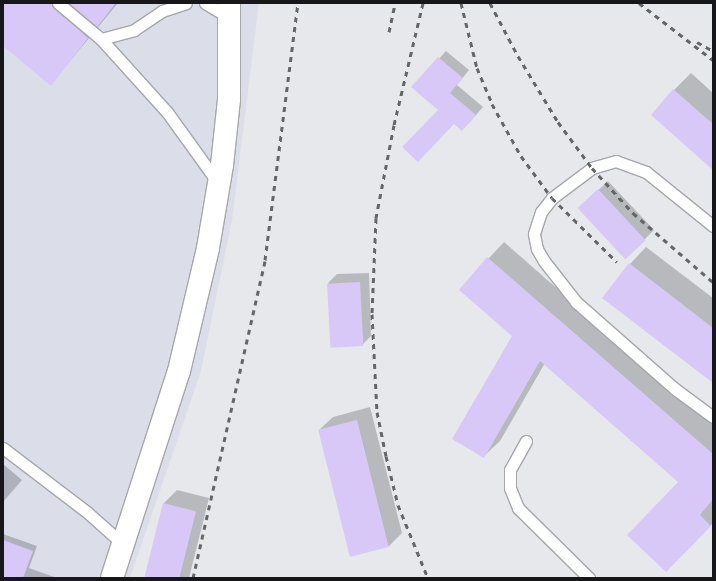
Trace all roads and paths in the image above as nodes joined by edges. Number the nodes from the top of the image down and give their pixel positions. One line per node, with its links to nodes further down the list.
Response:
1 (58, 3): 5 (lane)
2 (186, 3): 5 (lane)
3 (205, 3): 4 (lane)
4 (230, 10): 6 (street)
5 (101, 39): 6 (lane)
6 (219, 185): 11 (street)
7 (713, 226): 8 (lane)
8 (713, 417)
9 (526, 441): 13 (lane)
10 (3, 448): 11 (lane)
11 (124, 545): 12 (street)
12 (112, 578)
13 (590, 578)

